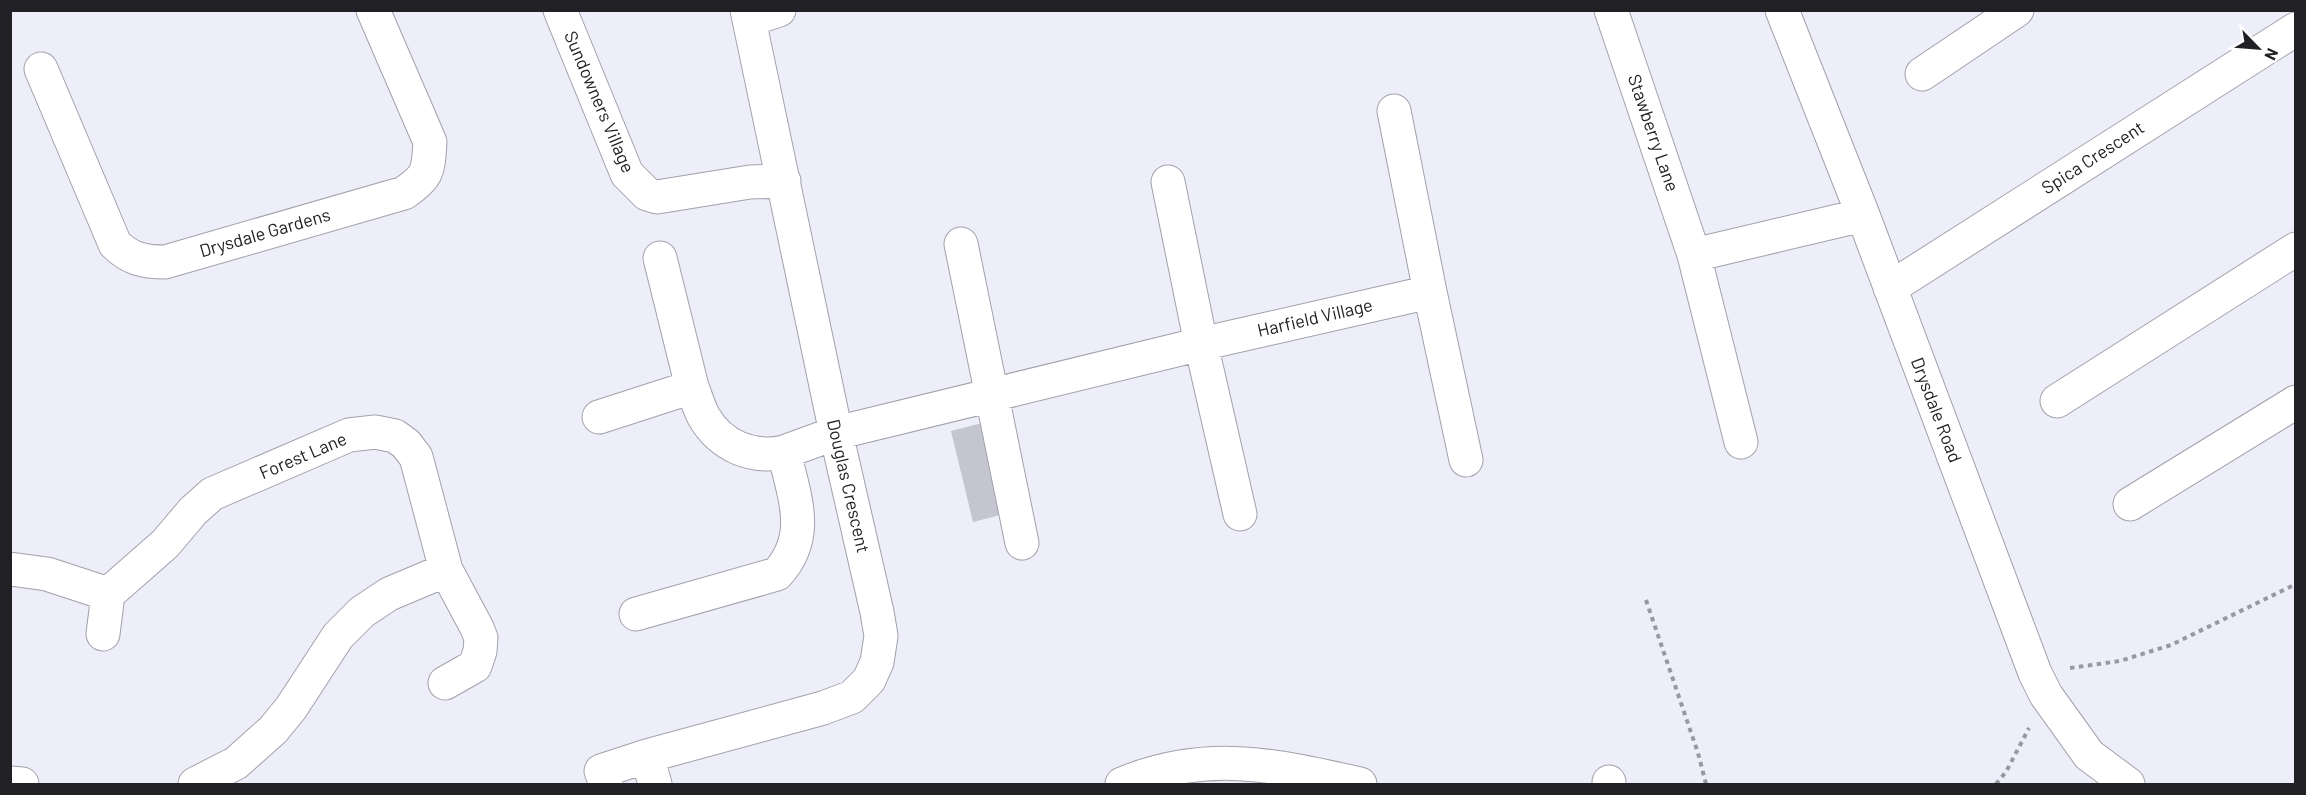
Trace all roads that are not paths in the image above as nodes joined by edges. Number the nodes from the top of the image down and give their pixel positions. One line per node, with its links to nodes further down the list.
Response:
1 (373, 10): 8 (street, Drysdale Gardens)
2 (560, 10): 11 (street, Sundowners Village)
3 (1611, 10): 16 (street, Stawberry Lane)
4 (1782, 10): 13 (street, Drysdale Road)
5 (2017, 10): 9 (street)
6 (758, 14): 11 (street, Douglas Crescent)
7 (2295, 29): 18 (street, Spica Crescent)
8 (41, 69)
9 (1922, 74)
10 (1394, 111): 19 (street)
11 (784, 181): 26 (street, Douglas Crescent)
12 (1168, 182): 20 (street)
13 (1863, 215): 16 (street); 18 (street, Drysdale Road)
14 (962, 244): 22 (street)
15 (2295, 249): 23 (street)
16 (1694, 255): 27 (street, Stawberry Lane)
17 (660, 258): 21 (street, Harfield Village)
18 (1890, 288): 47 (street, Drysdale Road)
19 (1430, 292): 20 (street, Harfield Village); 29 (street)
20 (1201, 344): 22 (street, Harfield Village); 31 (street)
21 (693, 387): 25 (street); 28 (street, Harfield Village)
22 (992, 396): 26 (street, Harfield Village); 32 (street)
23 (2057, 401)
24 (2295, 402): 30 (street)
25 (599, 417)
26 (836, 433): 28 (street, Harfield Village); 39 (street, Douglas Crescent)
27 (1741, 441)
28 (784, 452): 36 (street)
29 (1466, 460)
30 (2130, 504)
31 (1240, 514)
32 (1022, 543)
33 (10, 569): 35 (street)
34 (446, 570): 35 (street, Forest Lane); 38 (street, Forest Lane); 44 (street)
35 (108, 594): 37 (street)
36 (636, 614)
37 (103, 634)
38 (445, 683)
39 (651, 770): 41 (street, Douglas Crescent)
40 (1173, 777): 45 (street); 46 (street)
41 (603, 778)
42 (10, 783): 43 (street)
43 (20, 784)
44 (195, 784)
45 (1122, 784)
46 (1360, 784)
47 (2128, 784)

